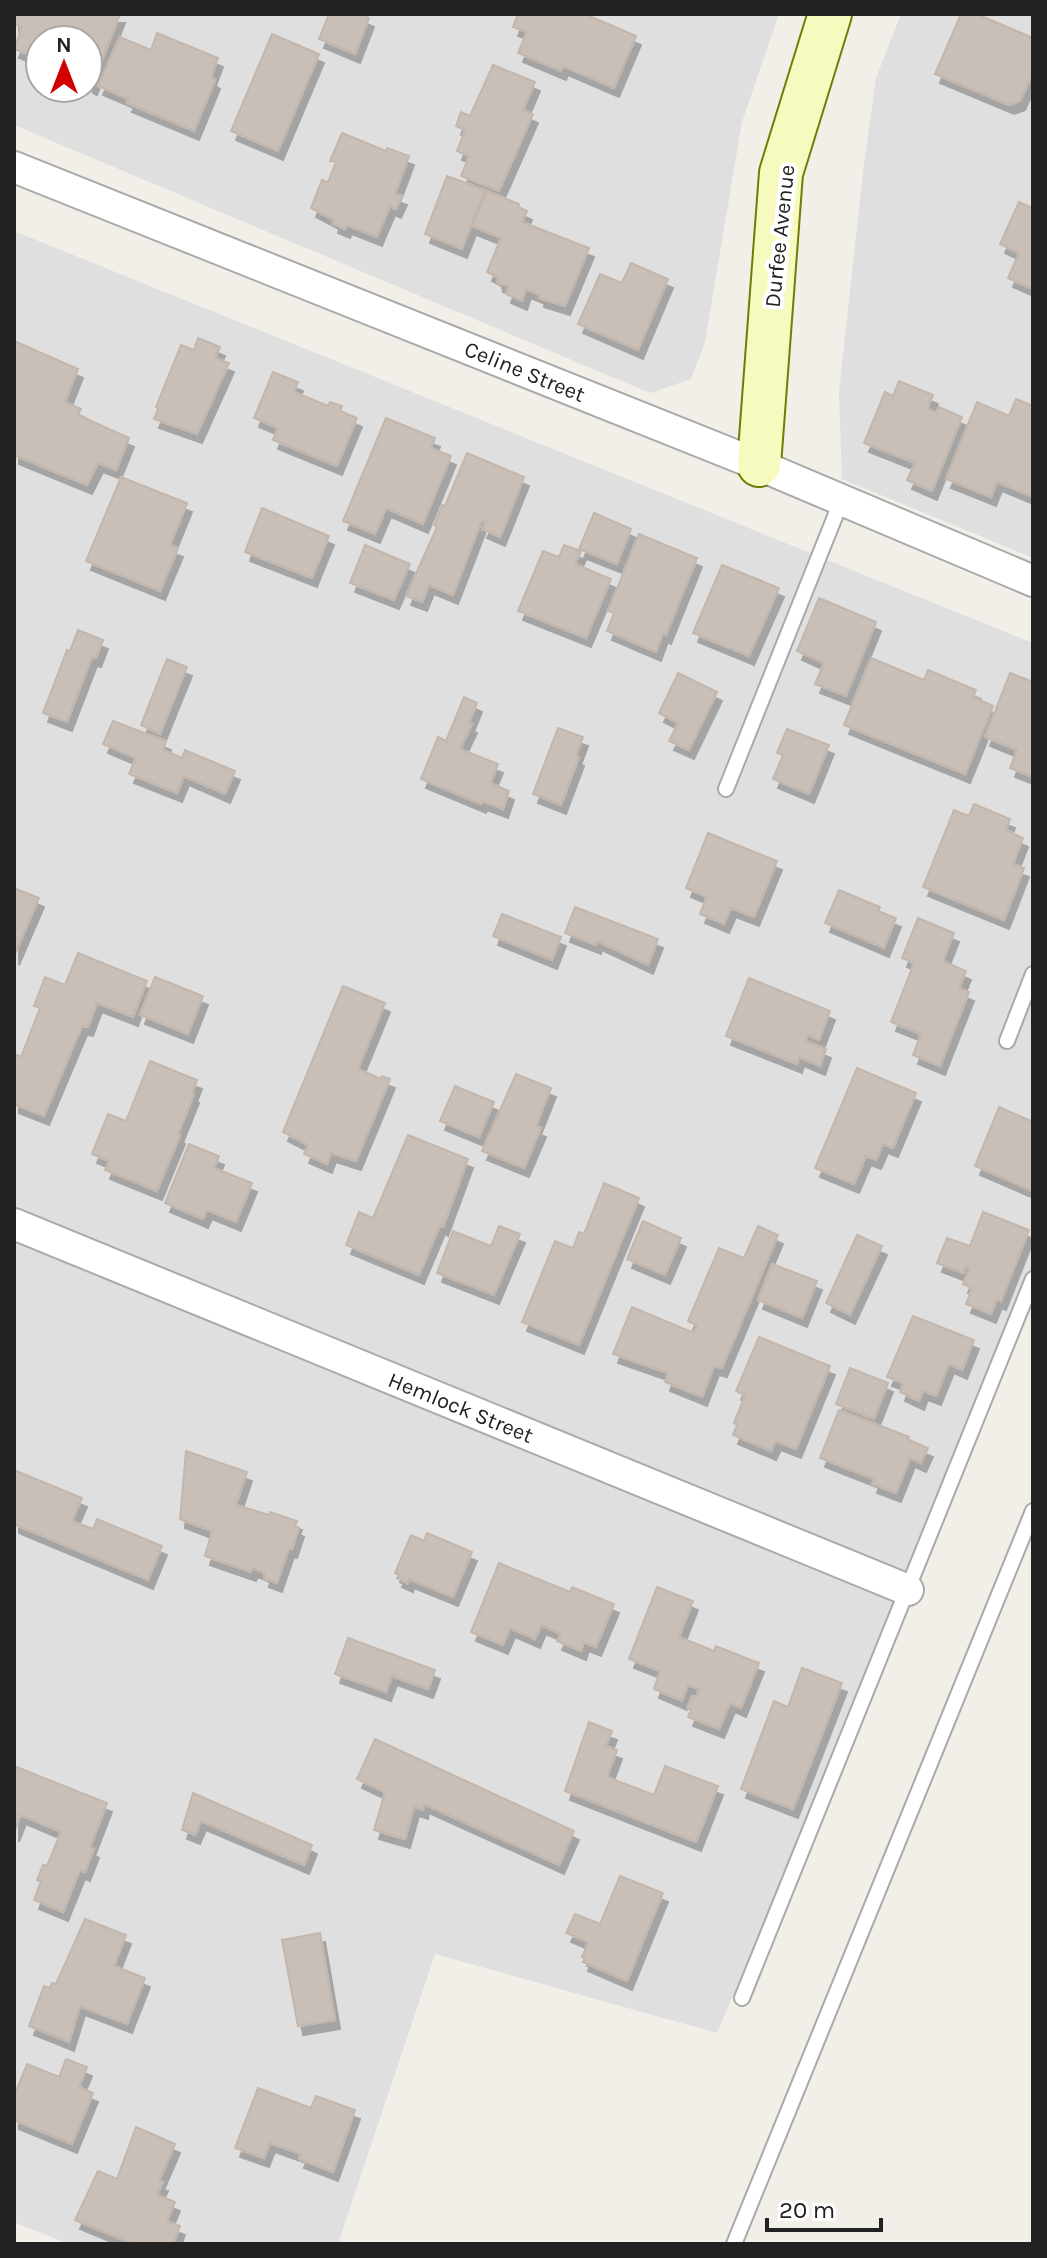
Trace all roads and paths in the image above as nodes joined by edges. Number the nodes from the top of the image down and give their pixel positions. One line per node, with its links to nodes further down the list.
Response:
1 (830, 14): 3 (street, Durfee Avenue)
2 (14, 167): 3 (street, Celine Street)
3 (759, 465): 4 (street, Celine Street)
4 (842, 499): 5 (street, Celine Street); 6 (lane)
5 (1033, 581)
6 (726, 789)
7 (1033, 974): 8 (lane)
8 (1007, 1041)
9 (14, 1224): 12 (street, Hemlock Street)
10 (1033, 1279): 12 (lane)
11 (1033, 1511): 14 (lane)
12 (908, 1590): 13 (lane)
13 (742, 1998)
14 (734, 2244)

